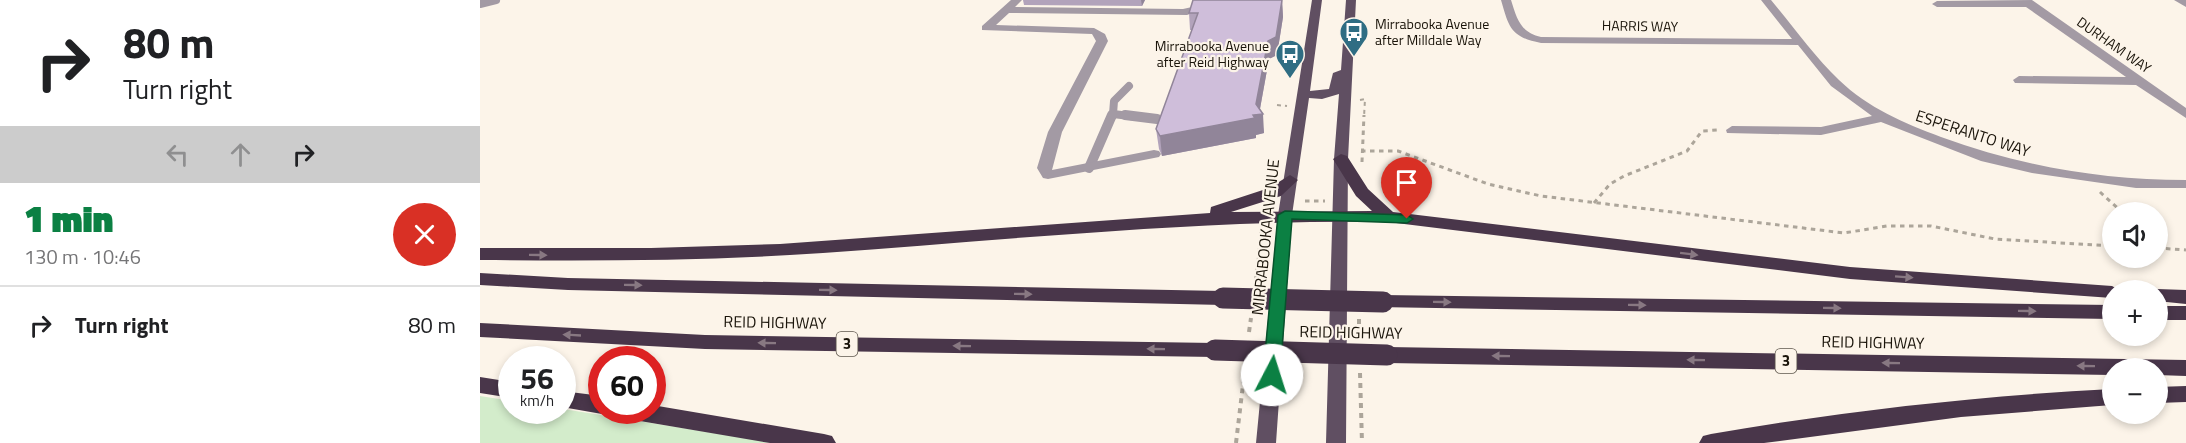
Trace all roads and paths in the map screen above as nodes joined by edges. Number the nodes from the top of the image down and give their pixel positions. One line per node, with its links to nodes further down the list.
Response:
1 (496, 0): 10 (lane)
2 (1017, 0): 13 (street)
3 (1203, 0): 13 (street)
4 (1351, 0): 15 (main road)
5 (1506, 0): 14 (street, HARRIS WAY)
6 (1766, 0): 14 (street, ESPERANTO WAY)
7 (2179, 0): 12 (street)
8 (1315, 2): 19 (main road, MIRRABOOKA AVENUE)
9 (2027, 2): 11 (street); 17 (street, DURHAM WAY)
10 (480, 4)
11 (1937, 4)
12 (2186, 4)
13 (1006, 10): 30 (street)
14 (1798, 42): 23 (street, ESPERANTO WAY)
15 (1348, 50): 19 (main road); 28 (main road)
16 (2019, 80): 17 (street)
17 (2139, 81): 22 (street, DURHAM WAY)
18 (1129, 86): 21 (lane)
19 (1302, 94): 32 (main road, MIRRABOOKA AVENUE)
20 (1365, 99): 26 (path)
21 (1113, 114): 24 (lane); 30 (lane)
22 (2186, 114)
23 (1882, 118): 25 (street); 31 (street, ESPERANTO WAY)
24 (1157, 119)
25 (1732, 130): 35 (path)
26 (1361, 151): 29 (path); 35 (path)
27 (1154, 154): 30 (street)
28 (1341, 159): 37 (main road); 38 (highway)
29 (1363, 166)
30 (1089, 168)
31 (2085, 179): 33 (street, ESPERANTO WAY); 34 (path)
32 (1290, 180): 36 (main road, MIRRABOOKA AVENUE); 39 (highway)
33 (2186, 184)
34 (2111, 202)
35 (1594, 203): 40 (path)
36 (1285, 215): 37 (highway); 39 (highway); 60 (main road, MIRRABOOKA AVENUE)
37 (1339, 215): 38 (highway); 61 (main road)
38 (1388, 217): 45 (highway, one-way to 45)
39 (1195, 218): 43 (highway, one-way to 39)
40 (2102, 245)
41 (2168, 249): 42 (path)
42 (2186, 250)
43 (480, 254)
44 (480, 279): 48 (highway, REID HIGHWAY, one-way to 48, bridge)
45 (2102, 291)
46 (2168, 296): 47 (highway)
47 (2186, 297)
48 (2102, 312)
49 (2168, 313): 50 (highway)
50 (2186, 313)
51 (480, 330): 52 (highway, REID HIGHWAY / 3, one-way to 51, bridge)
52 (2186, 368)
53 (480, 385): 54 (highway)
54 (498, 388)
55 (2186, 394): 56 (highway)
56 (2168, 395)
57 (2102, 397): 62 (highway)
58 (666, 416): 59 (highway)
59 (824, 443)
60 (1266, 443)
61 (1336, 443)
62 (1711, 443)

